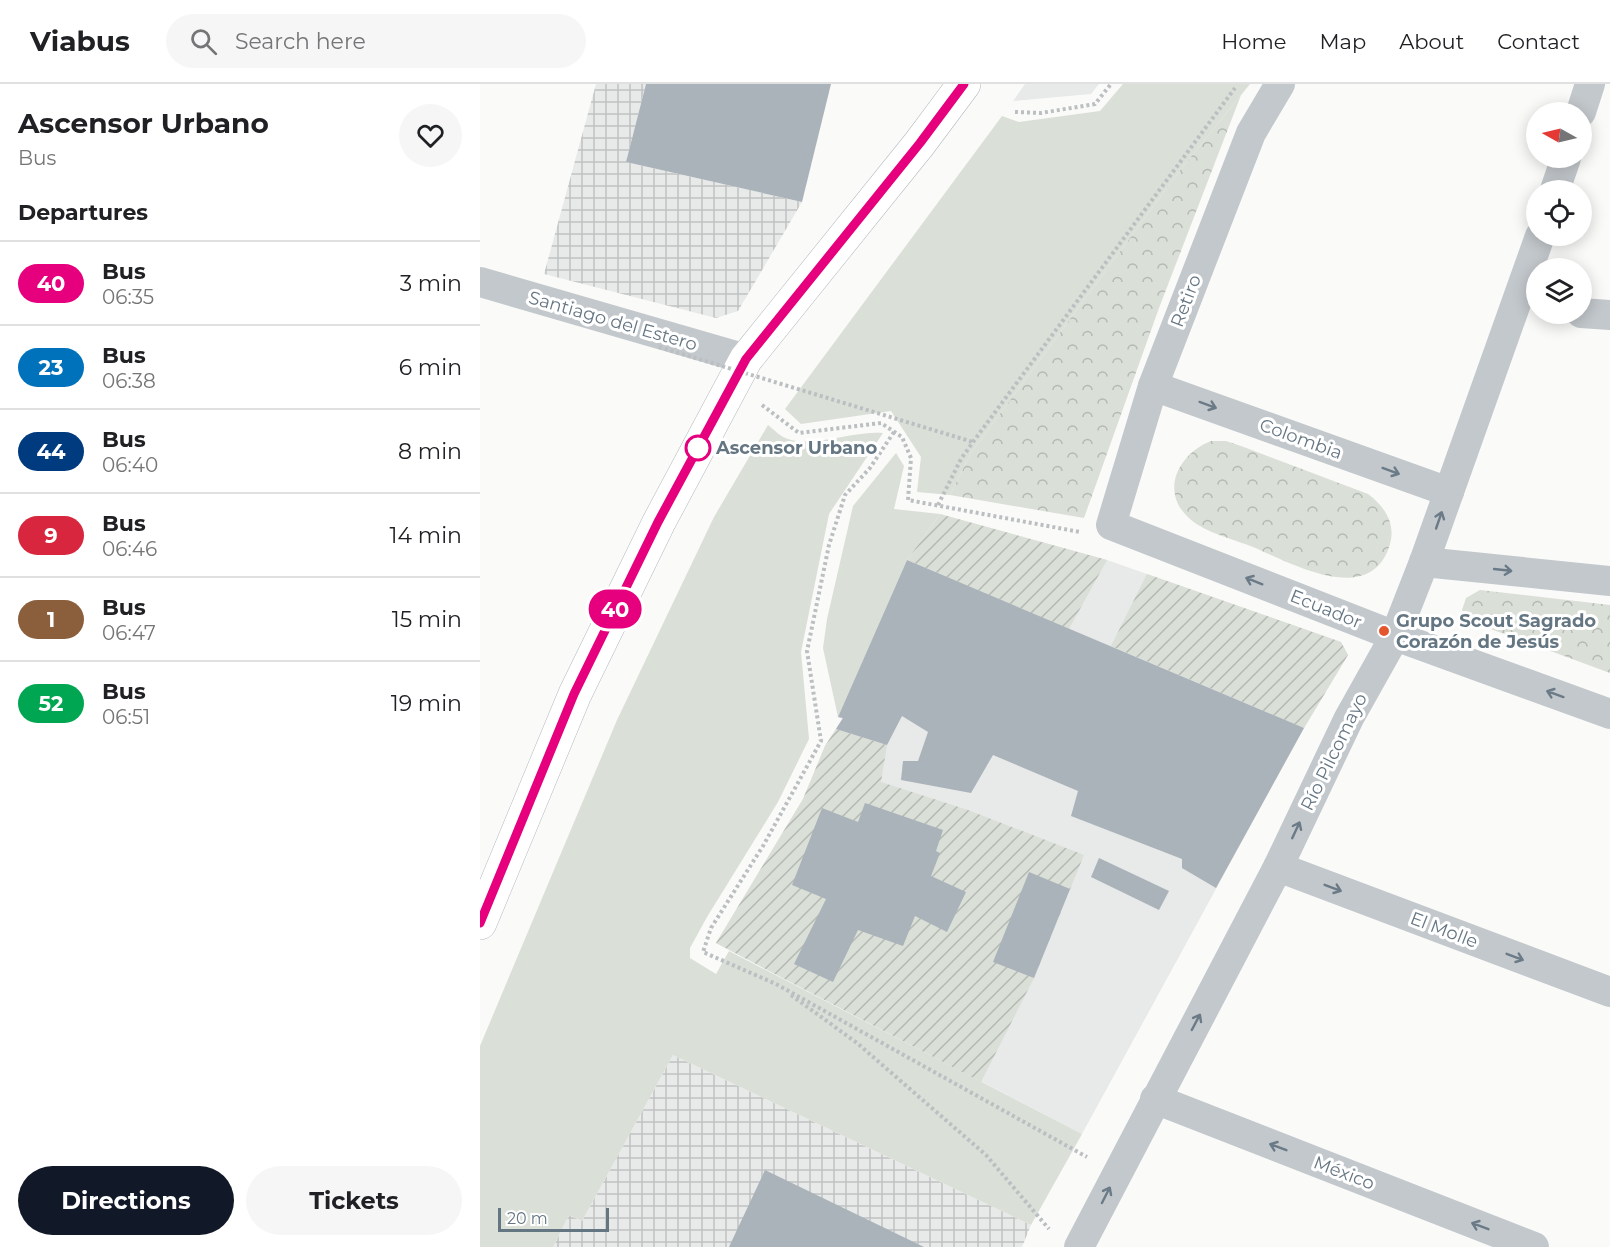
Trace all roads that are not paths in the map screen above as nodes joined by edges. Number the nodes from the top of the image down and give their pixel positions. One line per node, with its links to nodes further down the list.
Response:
1 (964, 84): 9 (main road)
2 (1280, 84): 10 (street, Retiro)
3 (1590, 84): 4 (street)
4 (1584, 102)
5 (480, 282): 9 (street, Santiago del Estero)
6 (1526, 308): 11 (street, Río Pilcomayo)
7 (1592, 314): 8 (street)
8 (1610, 315)
9 (746, 359): 18 (main road)
10 (1153, 386): 11 (street, Colombia, one-way to 11); 12 (street, Retiro)
11 (1449, 492): 13 (street, Río Pilcomayo, one-way to 11)
12 (1111, 525): 15 (street, Ecuador, one-way to 12)
13 (1424, 562): 14 (street, one-way to 14); 15 (street, Río Pilcomayo)
14 (1610, 581)
15 (1395, 636): 16 (street, Ecuador, one-way to 15); 17 (street, Río Pilcomayo, one-way to 15)
16 (1610, 714)
17 (1278, 867): 19 (street, El Molle, one-way to 19); 20 (street, Río Pilcomayo, one-way to 17)
18 (480, 923)
19 (1610, 992)
20 (1155, 1100): 21 (street, Río Pilcomayo, one-way to 20); 22 (street, México, one-way to 20)
21 (1079, 1247)
22 (1534, 1247)

